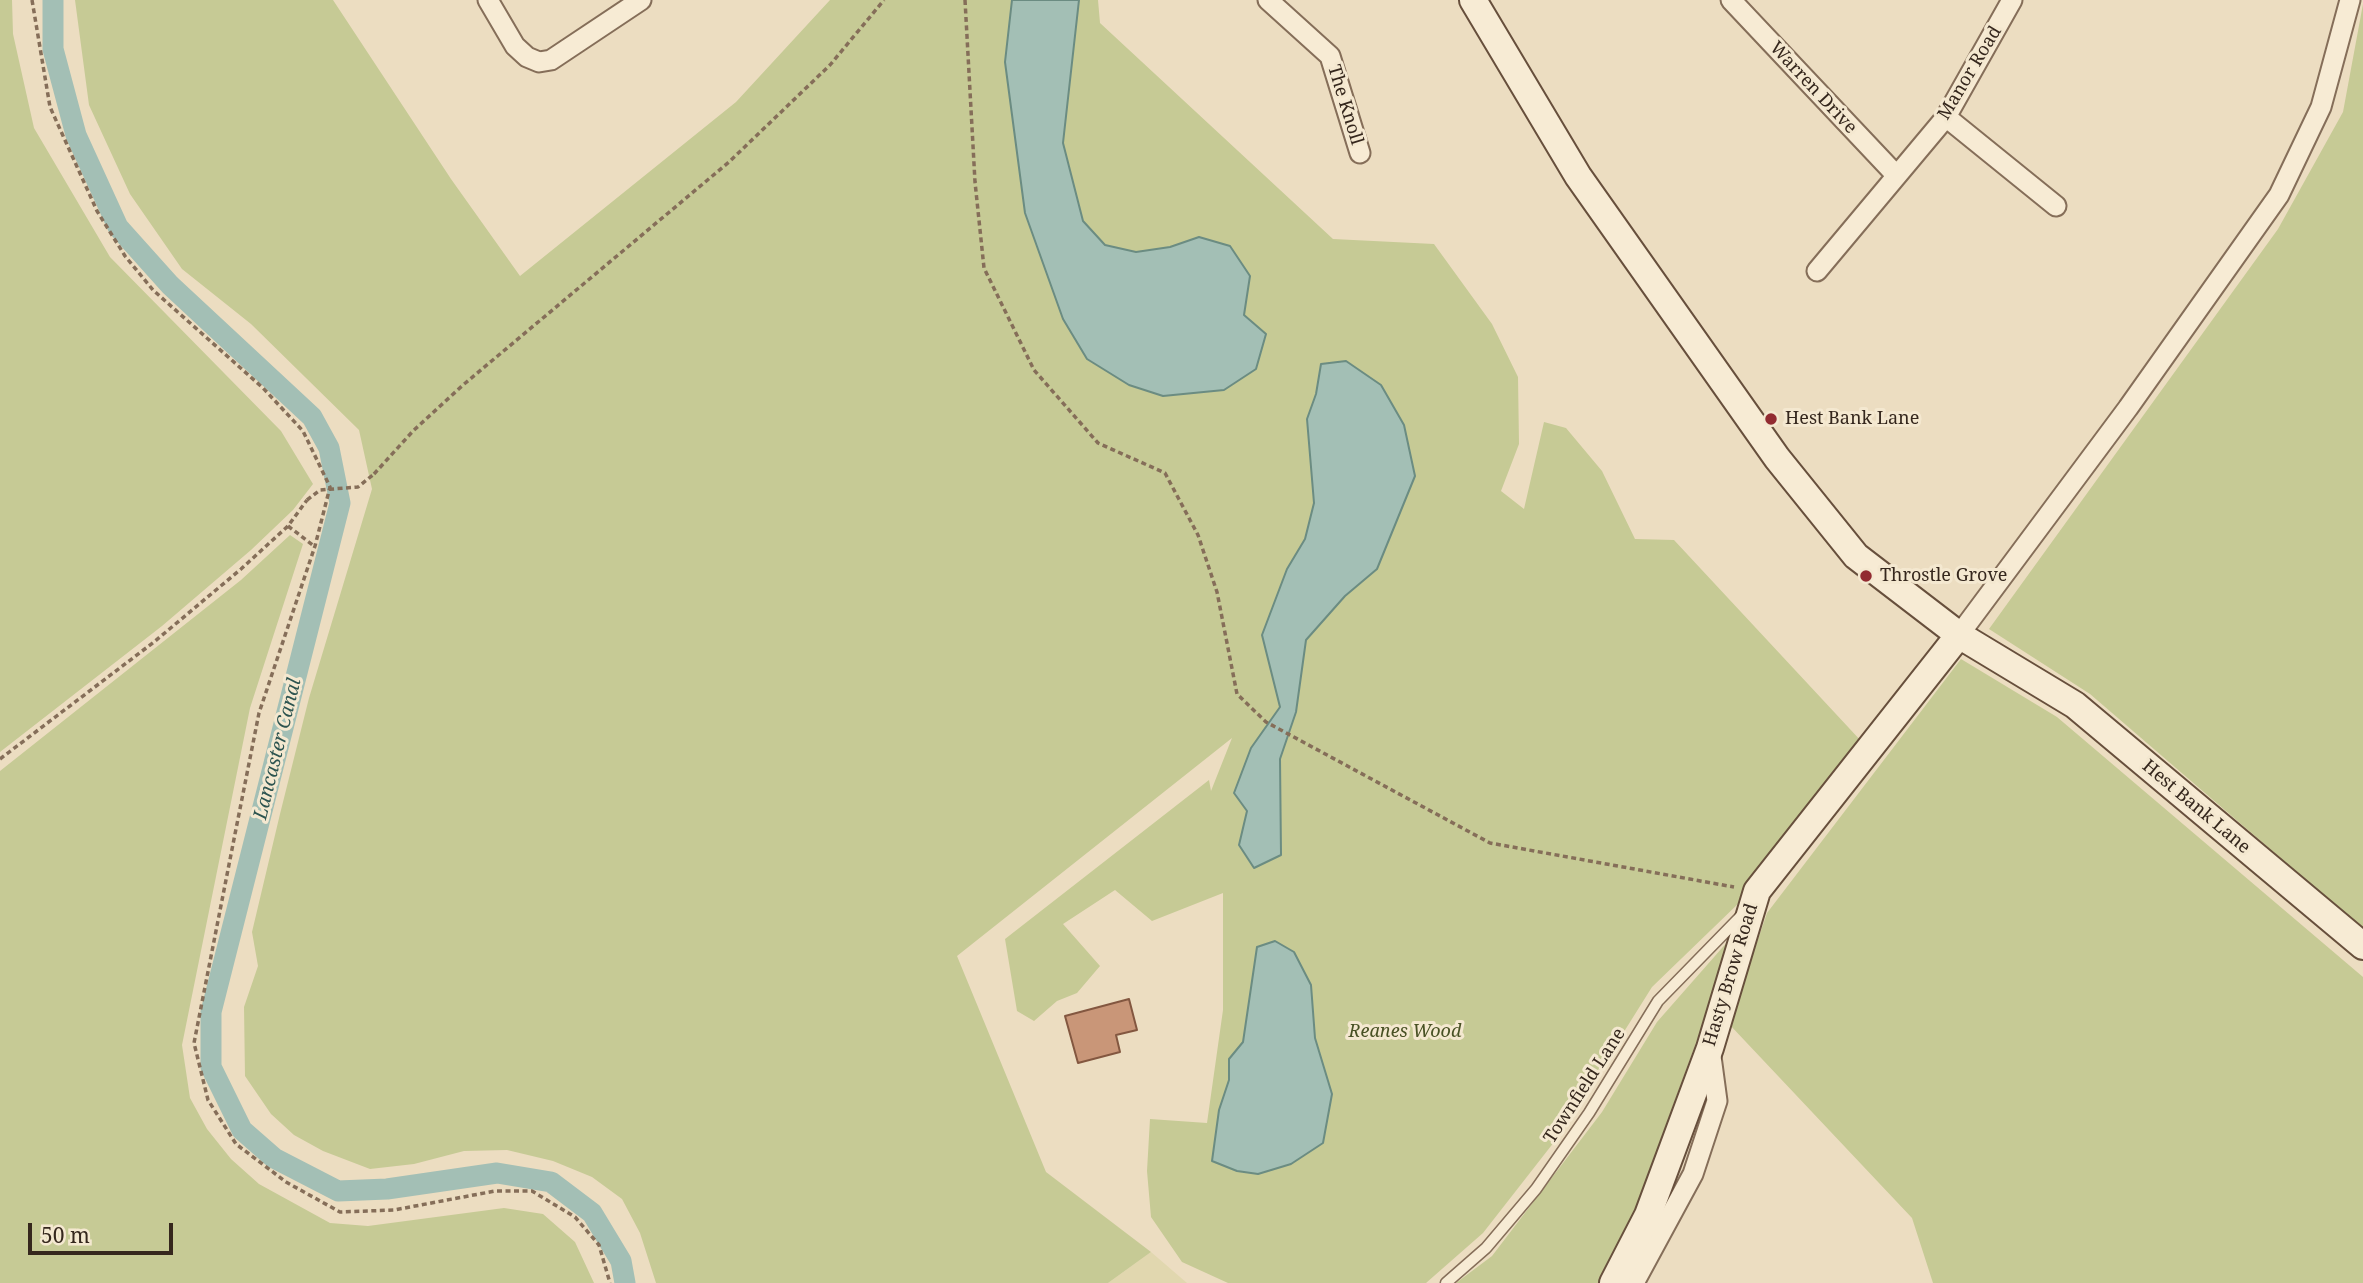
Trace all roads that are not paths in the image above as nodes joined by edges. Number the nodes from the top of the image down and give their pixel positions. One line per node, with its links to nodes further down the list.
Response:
1 (488, 0): 2 (street)
2 (640, 0)
3 (1268, 0): 9 (street, The Knoll)
4 (1473, 0): 13 (street, Hest Bank Lane)
5 (2012, 0): 8 (street, Manor Road)
6 (2350, 0): 13 (street)
7 (1735, 1): 10 (street, Warren Drive)
8 (1946, 117): 10 (street, Manor Road); 11 (street)
9 (1360, 153)
10 (1896, 175): 12 (street, Manor Road)
11 (2056, 206)
12 (1817, 271)
13 (1959, 635): 14 (street, Hasty Brow Road); 15 (street, Hest Bank Lane)
14 (1754, 899): 16 (street, Hasty Brow Road); 17 (lane, Townfield Lane)
15 (2363, 946)
16 (1710, 1048): 18 (street, Hasty Brow Road); 19 (street)
17 (1446, 1283)
18 (1613, 1283)
19 (1634, 1283)

